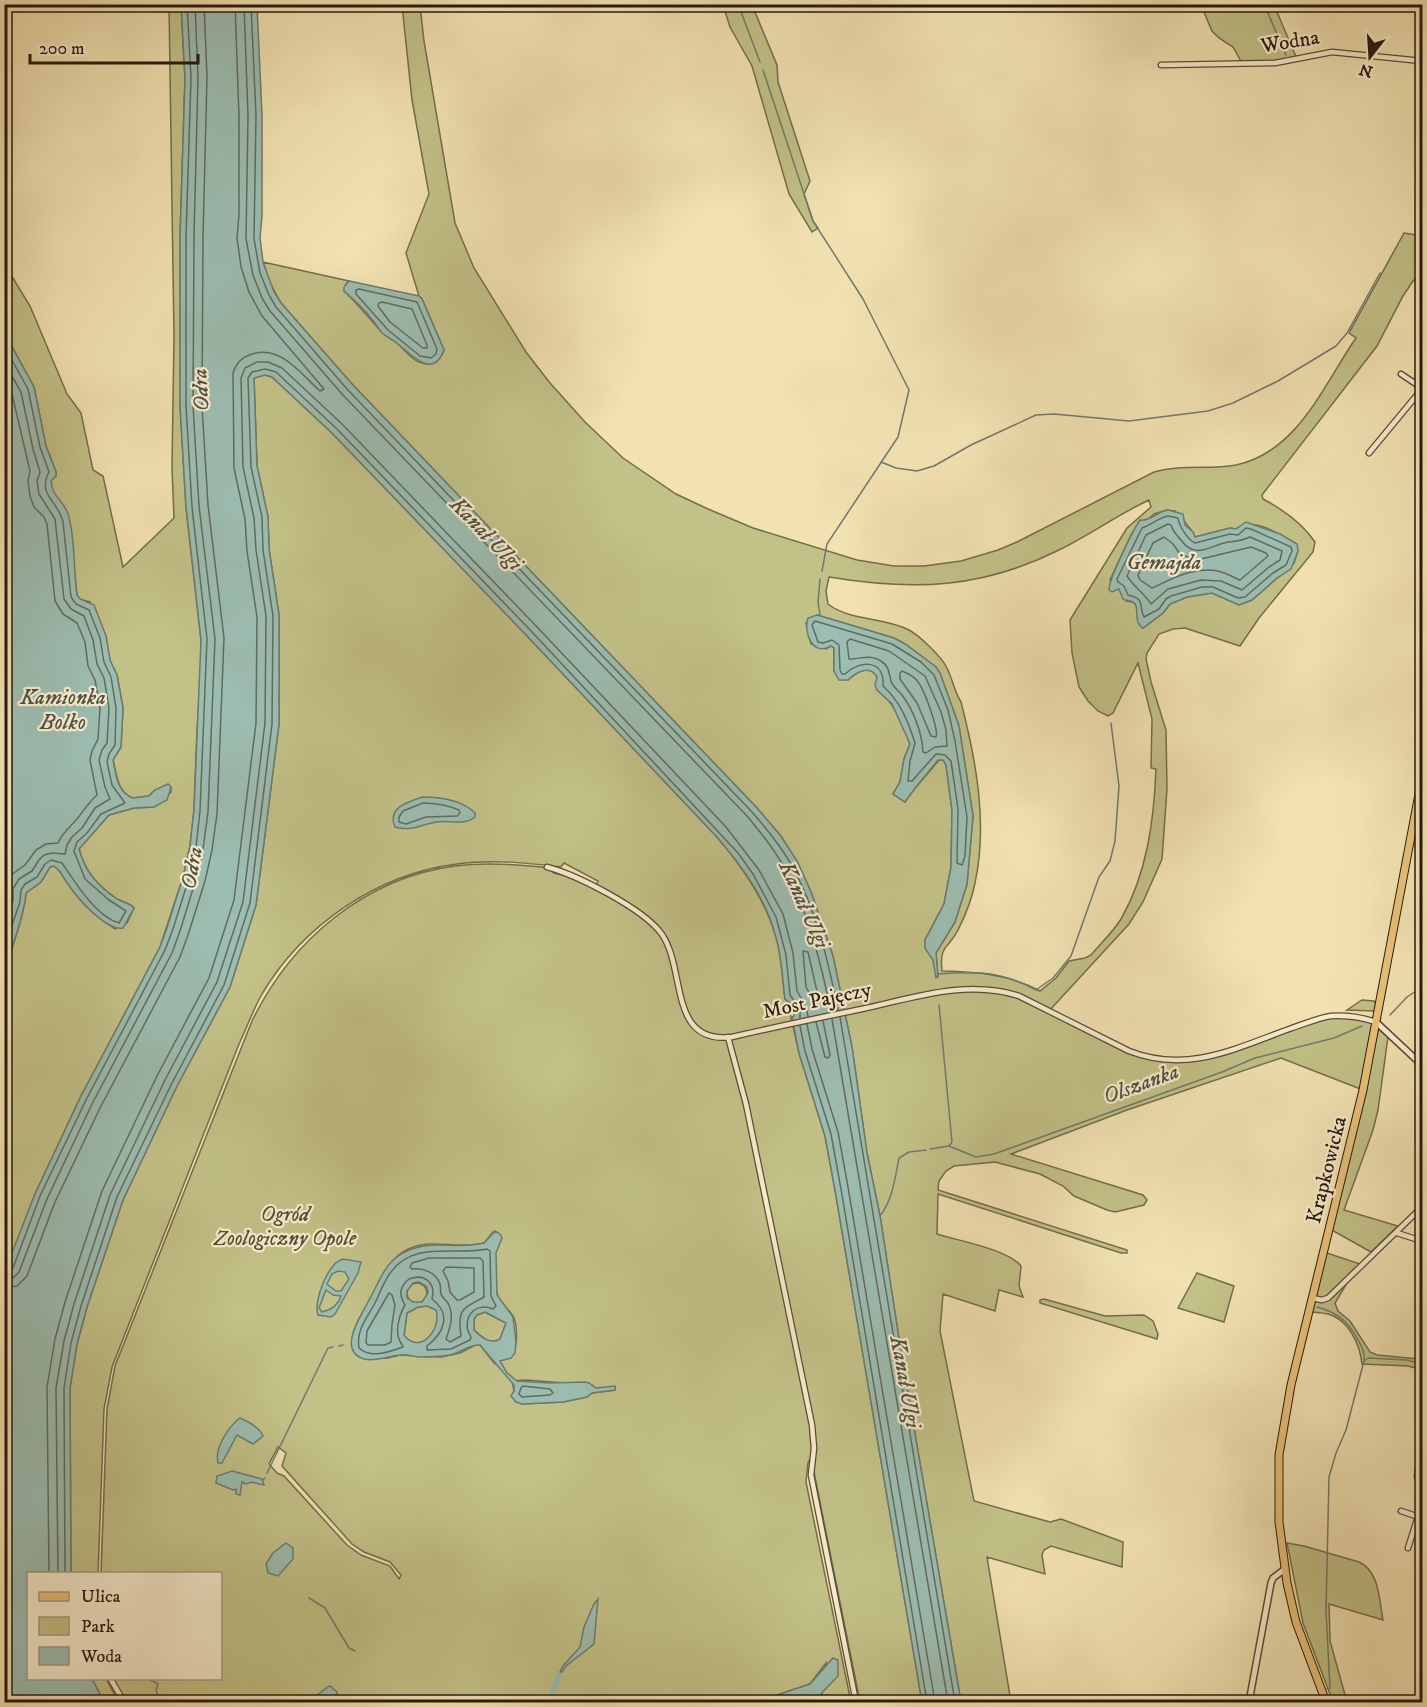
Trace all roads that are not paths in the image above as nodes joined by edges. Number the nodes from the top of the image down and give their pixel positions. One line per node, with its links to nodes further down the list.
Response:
1 (1422, 61): 2 (street, Wodna)
2 (1161, 65)
3 (1401, 374): 4 (street)
4 (1422, 389): 5 (street)
5 (1369, 453)
6 (1422, 778): 8 (main road, Krapkowicka)
7 (547, 867): 9 (street)
8 (1376, 1022): 9 (street, Most Pajęczy); 10 (street); 14 (main road, Krapkowicka)
9 (730, 1037): 24 (street)
10 (1422, 1065)
11 (1422, 1207): 12 (street)
12 (1397, 1233): 13 (street); 14 (street)
13 (1422, 1241)
14 (1312, 1298): 21 (main road, Krapkowicka)
15 (1422, 1440): 16 (street)
16 (1422, 1479)
17 (1422, 1504): 19 (street)
18 (1401, 1511): 19 (street)
19 (1420, 1517): 20 (street)
20 (1408, 1548)
21 (1284, 1569): 25 (street); 26 (main road, Krapkowicka)
22 (111, 1680): 23 (street)
23 (124, 1702)
24 (856, 1702)
25 (1249, 1702)
26 (1326, 1702)

